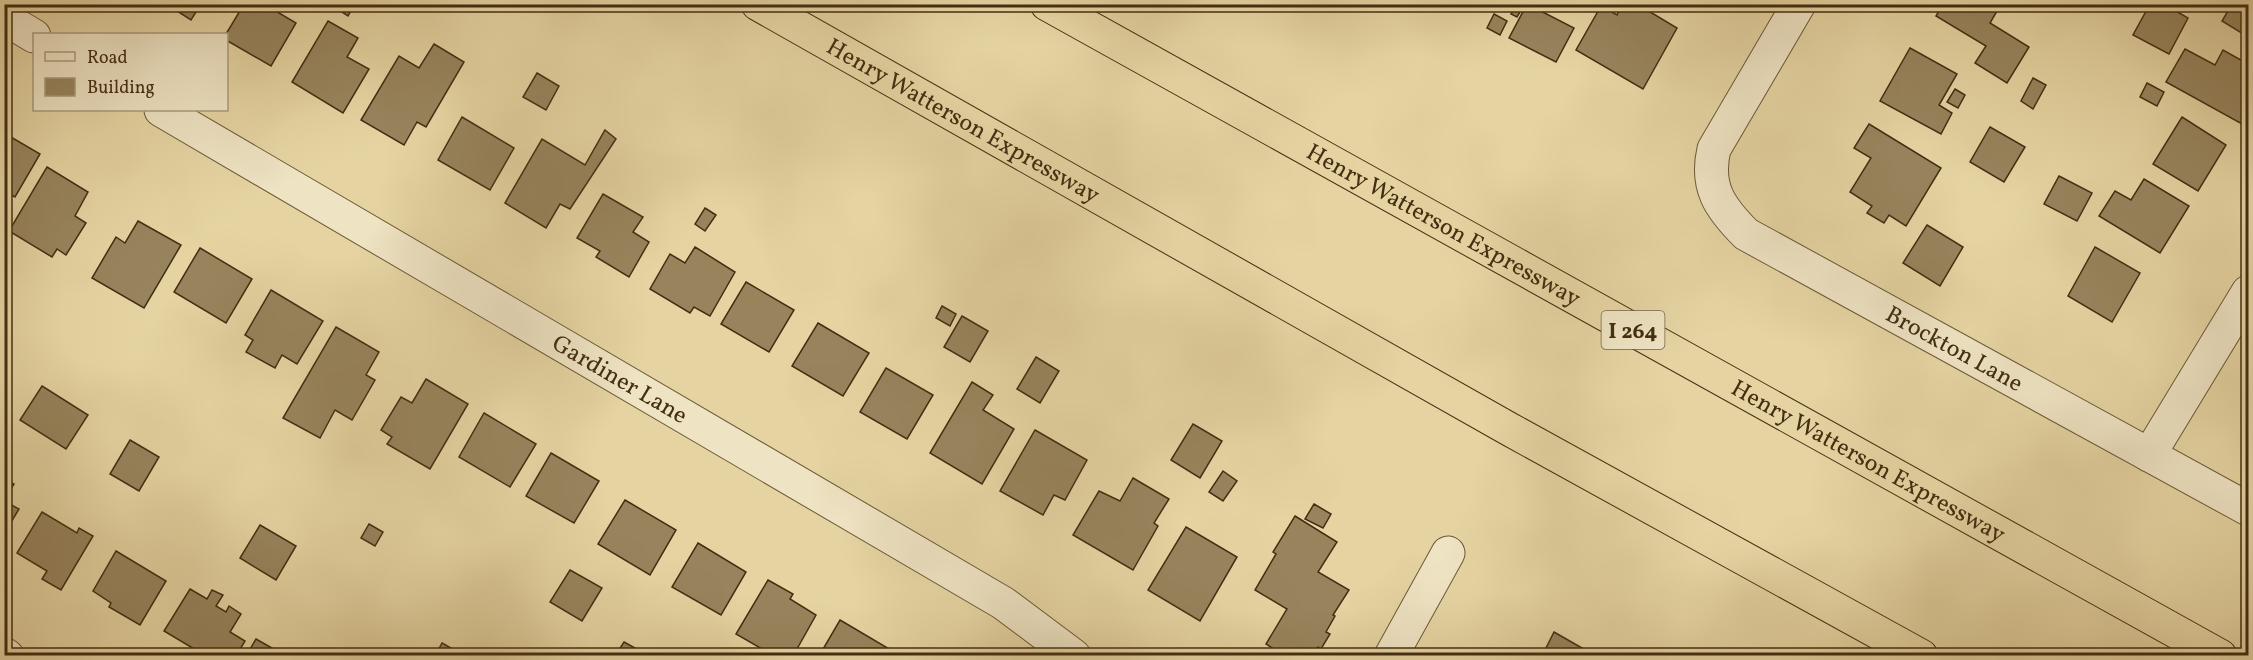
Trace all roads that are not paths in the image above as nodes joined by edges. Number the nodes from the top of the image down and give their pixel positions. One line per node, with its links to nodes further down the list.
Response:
1 (758, 4): 13 (highway, Henry Watterson Expressway)
2 (1047, 4): 14 (highway, Henry Watterson Expressway / I 264)
3 (1798, 4): 8 (street, Brockton Lane)
4 (4, 18): 5 (street)
5 (33, 35)
6 (163, 111): 11 (street, Gardiner Lane)
7 (2248, 292): 8 (street)
8 (2149, 455): 9 (street, Brockton Lane)
9 (2248, 509)
10 (1448, 554): 12 (street)
11 (1074, 656)
12 (1391, 656)
13 (1921, 656)
14 (2220, 656)

